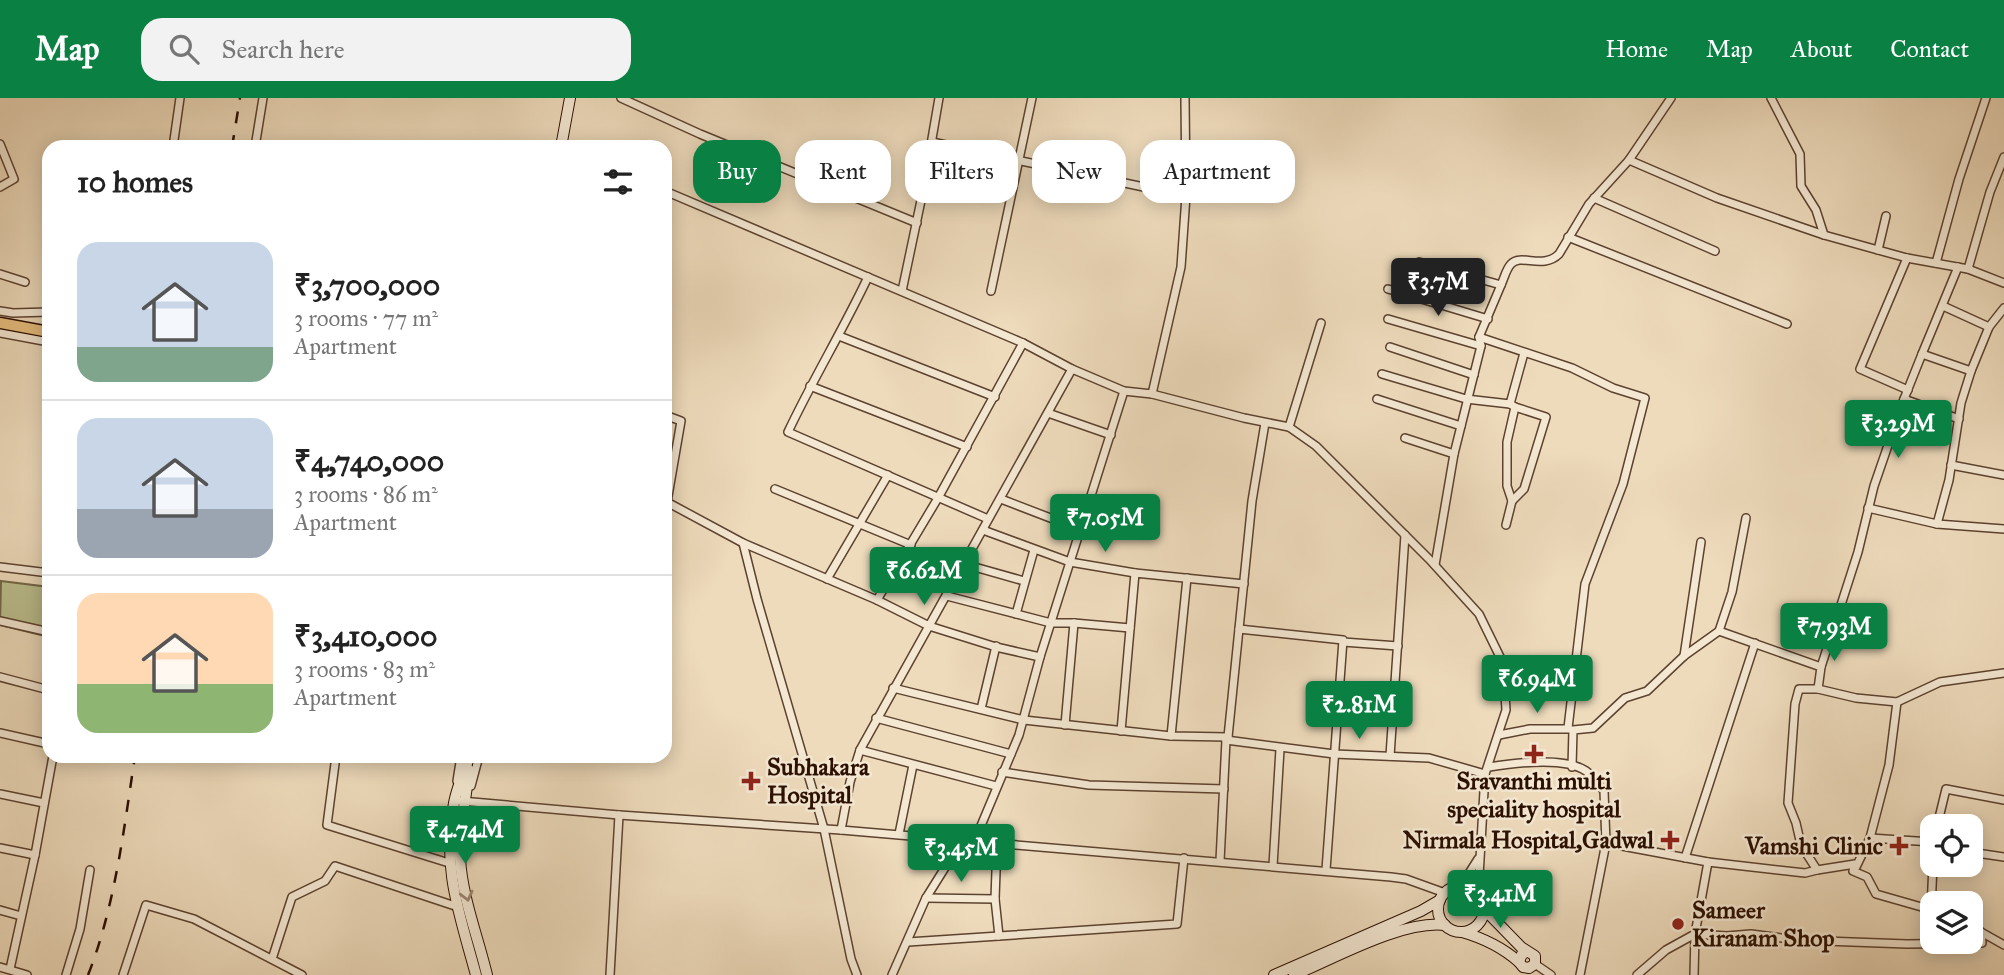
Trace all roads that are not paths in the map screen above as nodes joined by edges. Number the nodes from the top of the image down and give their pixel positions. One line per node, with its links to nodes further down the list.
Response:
1 (180, 98): 11 (street)
2 (263, 98): 12 (street)
3 (570, 98): 13 (main road)
4 (621, 98): 27 (street)
5 (939, 98): 14 (street)
6 (1032, 98): 18 (street)
7 (1185, 98): 15 (street)
8 (1671, 98): 19 (street)
9 (1771, 98): 28 (street)
10 (1986, 98): 34 (street)
11 (174, 140)
12 (256, 140)
13 (562, 140)
14 (932, 140)
15 (1185, 140)
16 (0, 144): 21 (street)
17 (2004, 157): 36 (street)
18 (1020, 160): 20 (street); 44 (street)
19 (1629, 160): 23 (street); 28 (street)
20 (1140, 186)
21 (0, 187)
22 (672, 194): 38 (street)
23 (1594, 198): 29 (street); 31 (street)
24 (921, 203): 27 (street)
25 (1186, 203): 72 (street)
26 (1885, 216): 30 (street)
27 (917, 223): 43 (street)
28 (1824, 235): 30 (street)
29 (1568, 237): 41 (street); 53 (street)
30 (1878, 250): 32 (street)
31 (1715, 251)
32 (1907, 258): 34 (street); 70 (street)
33 (1419, 262): 41 (street)
34 (1936, 263): 35 (street)
35 (1958, 267): 36 (street); 45 (street)
36 (1968, 269): 40 (street)
37 (0, 274): 39 (street)
38 (868, 277): 43 (street); 57 (street)
39 (25, 282)
40 (2004, 283)
41 (1501, 285): 50 (street)
42 (1388, 289): 50 (street)
43 (902, 290): 60 (street)
44 (991, 291)
45 (1943, 306): 54 (street); 64 (street)
46 (2004, 308): 54 (street)
47 (0, 311): 48 (street)
48 (42, 312)
49 (1388, 319): 61 (street)
50 (1488, 319): 58 (street)
51 (0, 323): 55 (main road)
52 (1321, 323): 83 (street)
53 (1787, 324)
54 (1989, 327): 66 (street)
55 (42, 331)
56 (0, 333): 59 (street)
57 (839, 336): 69 (street); 73 (street)
58 (1479, 337): 61 (street); 63 (street)
59 (42, 341)
60 (1024, 343): 65 (street); 73 (street)
61 (1481, 346): 68 (street)
62 (1390, 347): 68 (street)
63 (1524, 353): 77 (street); 149 (street)
64 (1922, 354): 66 (street); 70 (street)
65 (1072, 369): 71 (street); 78 (street)
66 (1971, 371): 80 (street)
67 (1382, 374): 75 (street)
68 (1474, 375): 75 (street)
69 (810, 386): 86 (street); 90 (street)
70 (1908, 390): 76 (street)
71 (1124, 391): 72 (street); 84 (street)
72 (1152, 394): 81 (street)
73 (995, 397): 86 (street)
74 (1377, 399): 82 (street)
75 (1466, 399): 77 (street); 82 (street)
76 (1904, 399): 80 (street); 97 (street)
77 (1512, 406): 95 (street); 95 (street)
78 (1048, 413): 84 (street); 94 (street)
79 (672, 418): 89 (street)
80 (1959, 419): 88 (street)
81 (1265, 423): 83 (street); 120 (street)
82 (1461, 426): 87 (street)
83 (1289, 427): 106 (street)
84 (1111, 435): 103 (street)
85 (1405, 438): 87 (street)
86 (967, 447): 93 (street)
87 (1454, 454): 113 (street)
88 (1951, 465): 91 (street); 101 (street)
89 (672, 469)
90 (888, 475): 93 (street); 100 (street)
91 (2004, 475)
92 (775, 489): 100 (street)
93 (938, 498): 99 (street); 109 (street)
94 (1001, 499): 99 (street); 103 (street)
95 (1512, 501): 102 (street)
96 (672, 504): 108 (street)
97 (1868, 508): 101 (street); 138 (street)
98 (1746, 518): 131 (street)
99 (988, 519): 105 (street)
100 (858, 524): 109 (street); 118 (street)
101 (1937, 524): 104 (street)
102 (1506, 525)
103 (1080, 529): 111 (street)
104 (2004, 529)
105 (983, 530): 110 (street); 112 (street)
106 (1405, 535): 113 (street); 135 (street)
107 (1701, 542): 136 (street)
108 (743, 543): 118 (street); 180 (street)
109 (911, 545): 122 (street)
110 (1034, 550): 111 (street); 119 (street)
111 (1070, 562): 116 (street); 125 (street)
112 (964, 564): 119 (street); 121 (street)
113 (1435, 565): 152 (street)
114 (0, 567): 115 (street)
115 (42, 572)
116 (1135, 573): 117 (street); 128 (street)
117 (1187, 578): 120 (street); 153 (street)
118 (827, 579): 122 (street)
119 (1024, 581): 123 (street)
120 (1244, 584): 129 (street)
121 (947, 596): 123 (street); 127 (street)
122 (877, 600): 127 (street)
123 (1016, 614): 125 (street)
124 (0, 621): 130 (street)
125 (1051, 623): 126 (street); 137 (street)
126 (1074, 623): 128 (street); 148 (street)
127 (929, 626): 134 (street); 142 (street)
128 (1130, 628): 150 (street)
129 (1240, 629): 132 (street); 154 (street)
130 (42, 630)
131 (1719, 631): 133 (street); 136 (street)
132 (1343, 642): 135 (street); 159 (street)
133 (1755, 643): 138 (street); 194 (street)
134 (996, 646): 137 (street); 145 (street)
135 (1398, 646): 160 (street)
136 (1684, 656): 149 (street)
137 (1040, 657): 147 (street)
138 (1821, 667): 143 (street)
139 (2004, 673): 144 (street)
140 (0, 677): 141 (street)
141 (42, 688)
142 (893, 688): 145 (street); 146 (street)
143 (1818, 690): 144 (street); 201 (street)
144 (1897, 702): 183 (street)
145 (981, 709): 147 (street)
146 (876, 718): 157 (street); 158 (street)
147 (1024, 720): 148 (street); 158 (street)
148 (1065, 725): 150 (street)
149 (1570, 729): 152 (street); 168 (street)
150 (1121, 731): 153 (street)
151 (0, 733): 155 (street)
152 (1499, 734): 169 (street)
153 (1171, 736): 154 (street)
154 (1227, 739): 156 (street); 172 (street)
155 (42, 742)
156 (1280, 748): 159 (street); 198 (street)
157 (860, 750): 167 (street); 181 (street)
158 (1011, 754): 170 (street)
159 (1334, 754): 160 (street); 200 (street)
160 (1390, 756): 169 (street)
161 (52, 763): 177 (street)
162 (335, 763): 197 (street)
163 (460, 763): 174 (street)
164 (467, 763): 174 (main road)
165 (469, 763): 176 (main road)
166 (477, 763): 176 (street)
167 (913, 765): 171 (street); 182 (street)
168 (1572, 767): 169 (street); 187 (street)
169 (1487, 771): 191 (street)
170 (1002, 772): 171 (street); 172 (street)
171 (996, 786): 184 (street)
172 (1224, 789): 195 (street)
173 (0, 794): 177 (street)
174 (454, 800): 176 (street); 197 (main road)
175 (2004, 800): 178 (street)
176 (466, 802): 179 (street); 232 (main road, one-way to 232)
177 (44, 803): 190 (street)
178 (1940, 814)
179 (619, 816): 180 (street); 233 (street)
180 (824, 829): 181 (street); 234 (street)
181 (841, 830): 182 (street)
182 (899, 834): 184 (street)
183 (1870, 838): 185 (street); 202 (street)
184 (975, 840): 186 (street); 206 (street)
185 (1920, 841)
186 (997, 843): 193 (street); 207 (street)
187 (1606, 843): 194 (street); 239 (street)
188 (0, 848): 190 (street)
189 (1983, 854): 192 (street)
190 (35, 855): 212 (street)
191 (1480, 855): 203 (street); 204 (street)
192 (2004, 857)
193 (1184, 858): 195 (street); 217 (street)
194 (1685, 858): 196 (street)
195 (1220, 861): 198 (street)
196 (1708, 862): 201 (street); 216 (street)
197 (449, 863): 208 (main road)
198 (1273, 866): 200 (street)
199 (90, 870): 228 (street)
200 (1326, 870): 205 (street)
201 (1817, 870): 202 (street)
202 (1853, 871): 209 (street)
203 (1461, 886): 204 (main road); 205 (main road)
204 (1478, 893): 210 (main road)
205 (1443, 896): 213 (main road); 236 (main road)
206 (926, 898): 207 (street); 218 (street)
207 (995, 899): 217 (street)
208 (458, 907): 222 (street); 231 (main road)
209 (1920, 907)
210 (1484, 909): 214 (main road); 221 (main road)
211 (0, 910): 212 (street)
212 (21, 916): 225 (street)
213 (1445, 925): 214 (main road); 237 (main road)
214 (1462, 932): 223 (main road)
215 (1983, 933): 220 (street)
216 (1695, 934): 219 (street); 240 (street); 241 (street)
217 (999, 936): 218 (street)
218 (908, 942): 235 (street)
219 (1920, 944)
220 (2004, 945)
221 (1527, 951): 223 (main road); 226 (main road)
222 (272, 959): 229 (street); 230 (street)
223 (1519, 961): 226 (main road)
224 (0, 967): 225 (street)
225 (10, 969): 227 (street)
226 (1531, 969): 238 (street)
227 (27, 975)
228 (66, 975)
229 (123, 975)
230 (302, 975)
231 (476, 975)
232 (488, 975)
233 (610, 975)
234 (857, 975)
235 (892, 975)
236 (1273, 975)
237 (1294, 975)
238 (1551, 975)
239 (1580, 975)
240 (1637, 975)
241 (1694, 975)

